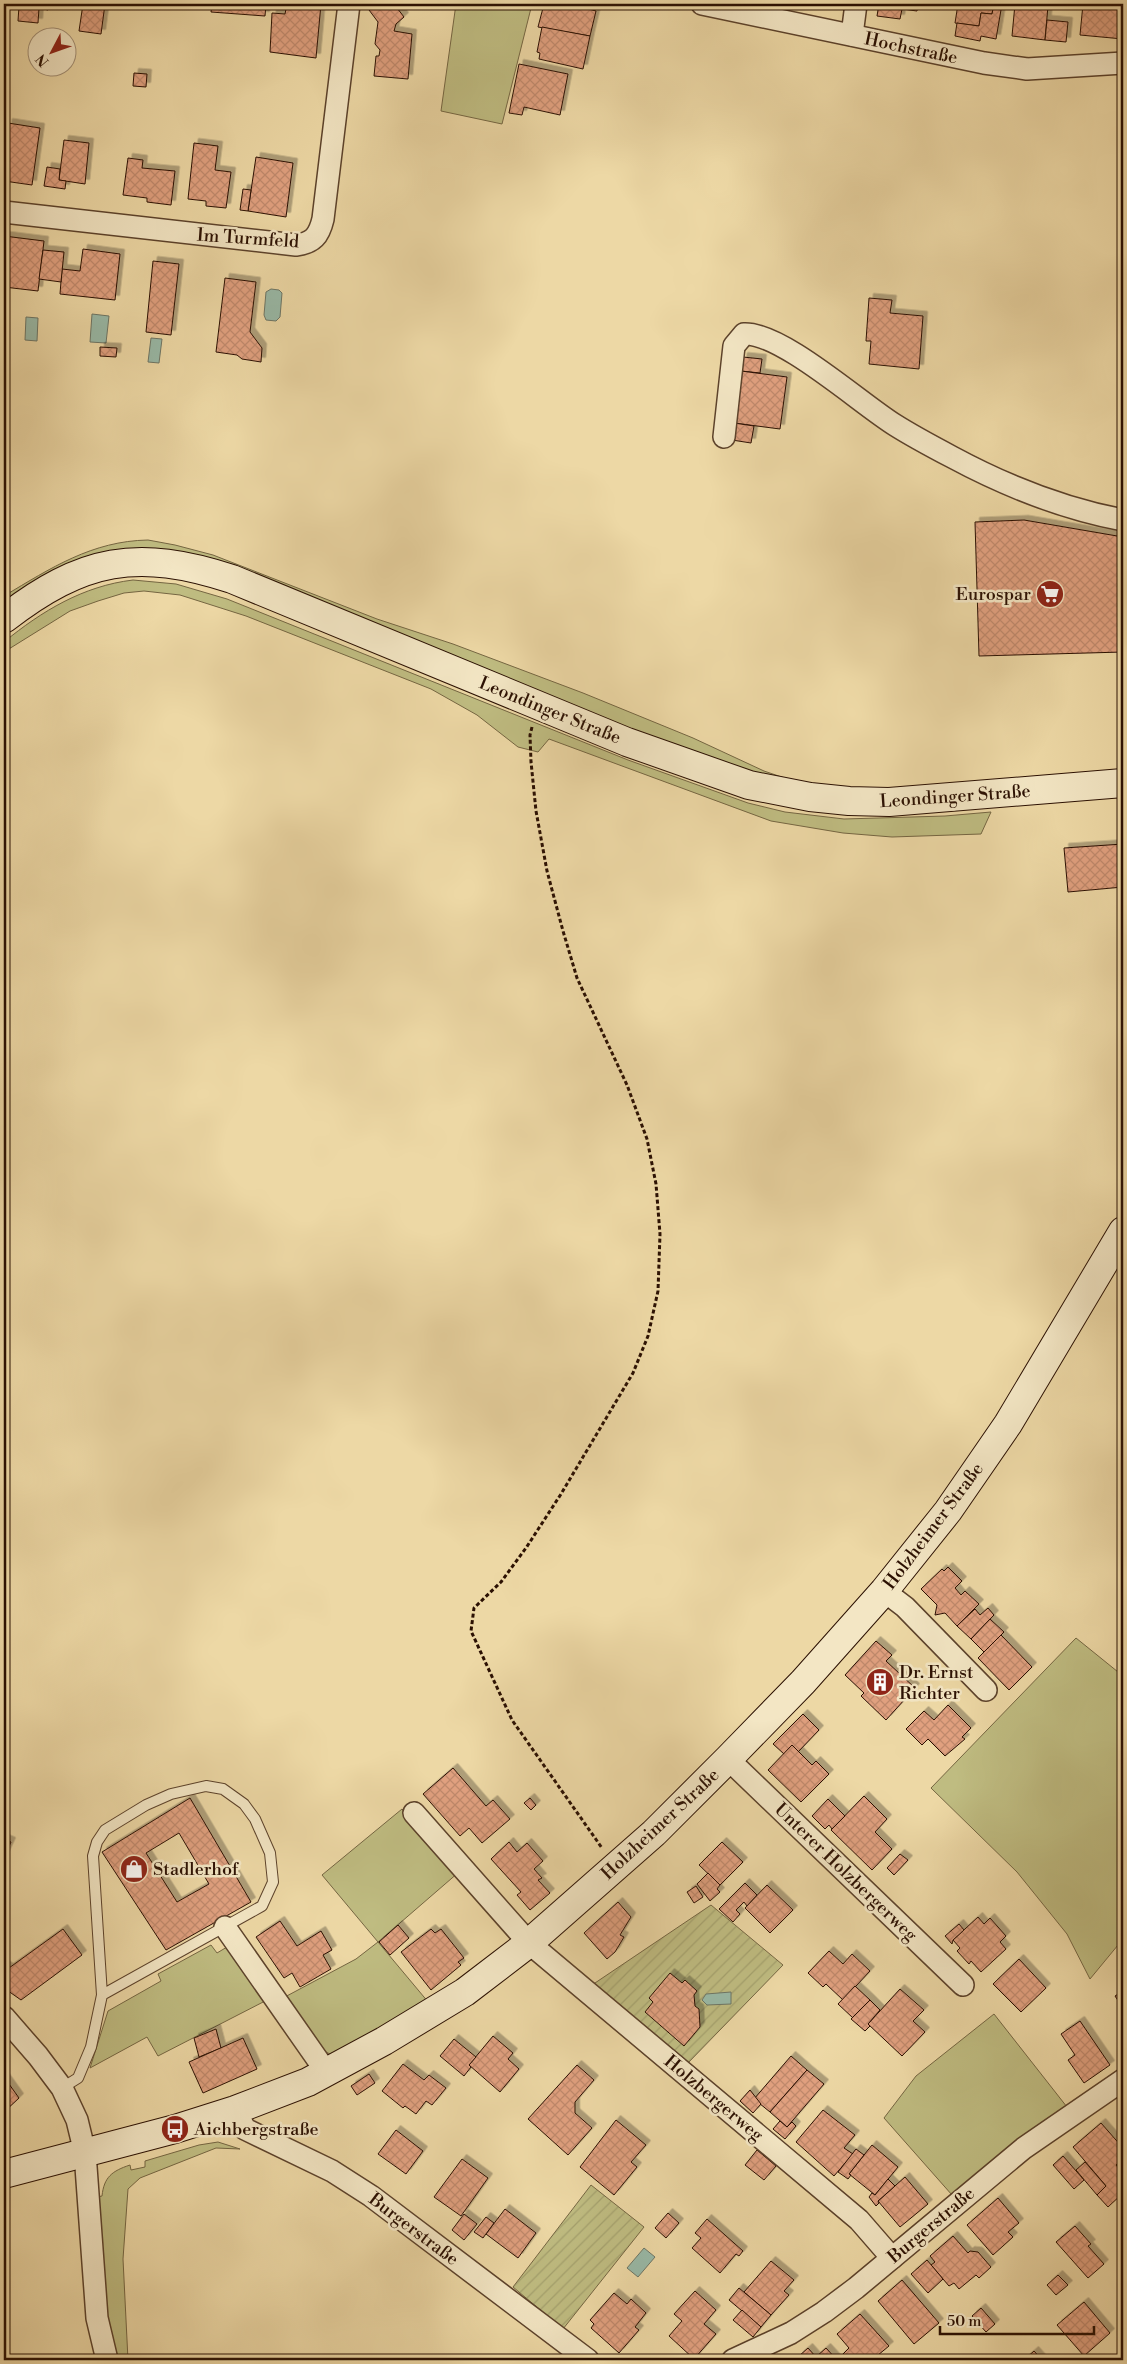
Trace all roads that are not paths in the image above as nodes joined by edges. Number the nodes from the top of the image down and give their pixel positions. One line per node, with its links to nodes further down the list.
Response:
1 (349, 4): 6 (street, Im Turmfeld)
2 (702, 4): 4 (street, Hochstraße)
3 (856, 4): 4 (street)
4 (852, 35): 5 (street, Hochstraße)
5 (1123, 63)
6 (4, 212)
7 (724, 437): 8 (street)
8 (1123, 520)
9 (4, 619): 10 (street, Leondinger Straße)
10 (1123, 783)
11 (1123, 1231): 12 (street, Holzheimer Straße)
12 (884, 1590): 13 (street); 14 (street, Holzheimer Straße)
13 (986, 1690)
14 (728, 1760): 17 (street, Holzheimer Straße); 18 (street, Unterer Holzbergerweg)
15 (414, 1813): 17 (street, Holzbergerweg)
16 (225, 1927): 19 (lane); 19 (lane); 21 (street)
17 (529, 1943): 21 (street, Holzheimer Straße); 27 (street, Holzbergerweg)
18 (963, 1985)
19 (102, 1995): 23 (lane)
20 (4, 2017): 23 (street)
21 (327, 2073): 24 (street, Holzheimer Straße)
22 (1123, 2080): 27 (street, Burgerstraße)
23 (62, 2088): 25 (street)
24 (236, 2110): 25 (street, Holzheimer Straße); 29 (street, Burgerstraße)
25 (85, 2153): 26 (street, Holzheimer Straße); 28 (street)
26 (4, 2174)
27 (892, 2258): 30 (street, Burgerstraße)
28 (107, 2360)
29 (588, 2360)
30 (733, 2360)

